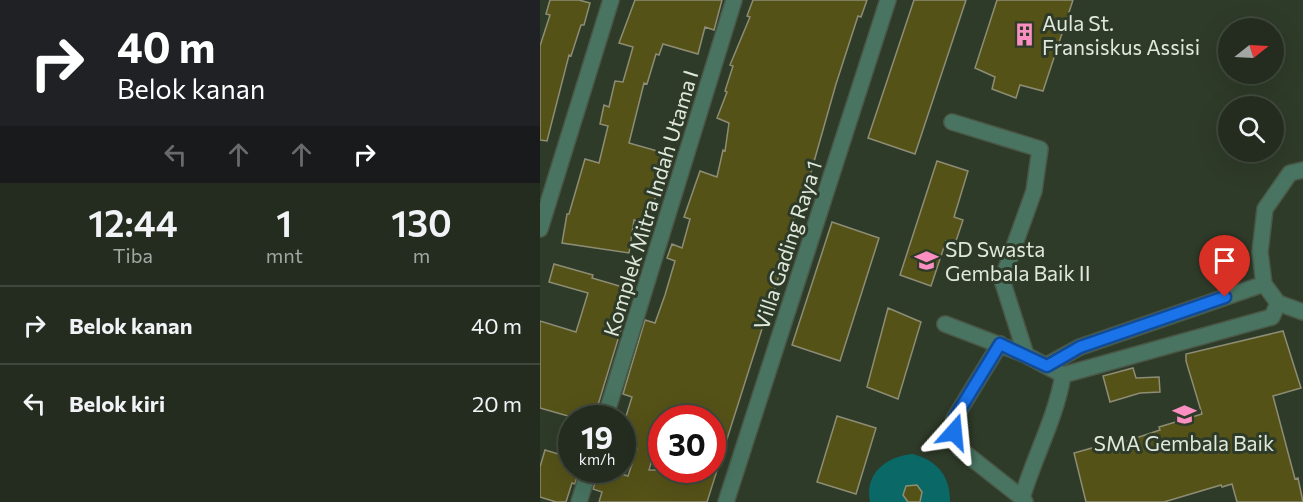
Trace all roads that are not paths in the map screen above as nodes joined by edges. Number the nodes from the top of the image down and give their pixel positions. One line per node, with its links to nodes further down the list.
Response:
1 (611, 0): 6 (street)
2 (734, 0): 15 (street, Komplek Mitra Indah Utama I)
3 (888, 0): 19 (street, Villa Gading Raya 1)
4 (952, 122): 12 (street)
5 (1303, 170): 7 (street)
6 (540, 230)
7 (1264, 284): 8 (street); 13 (street)
8 (1278, 303): 9 (street); 14 (street)
9 (1303, 312)
10 (945, 324): 11 (street)
11 (1000, 344): 12 (street); 17 (street)
12 (1026, 355): 13 (street)
13 (1047, 366): 14 (street)
14 (1063, 375): 17 (street)
15 (609, 405)
16 (585, 483): 18 (street)
17 (1023, 500)
18 (579, 502)
19 (726, 502)

